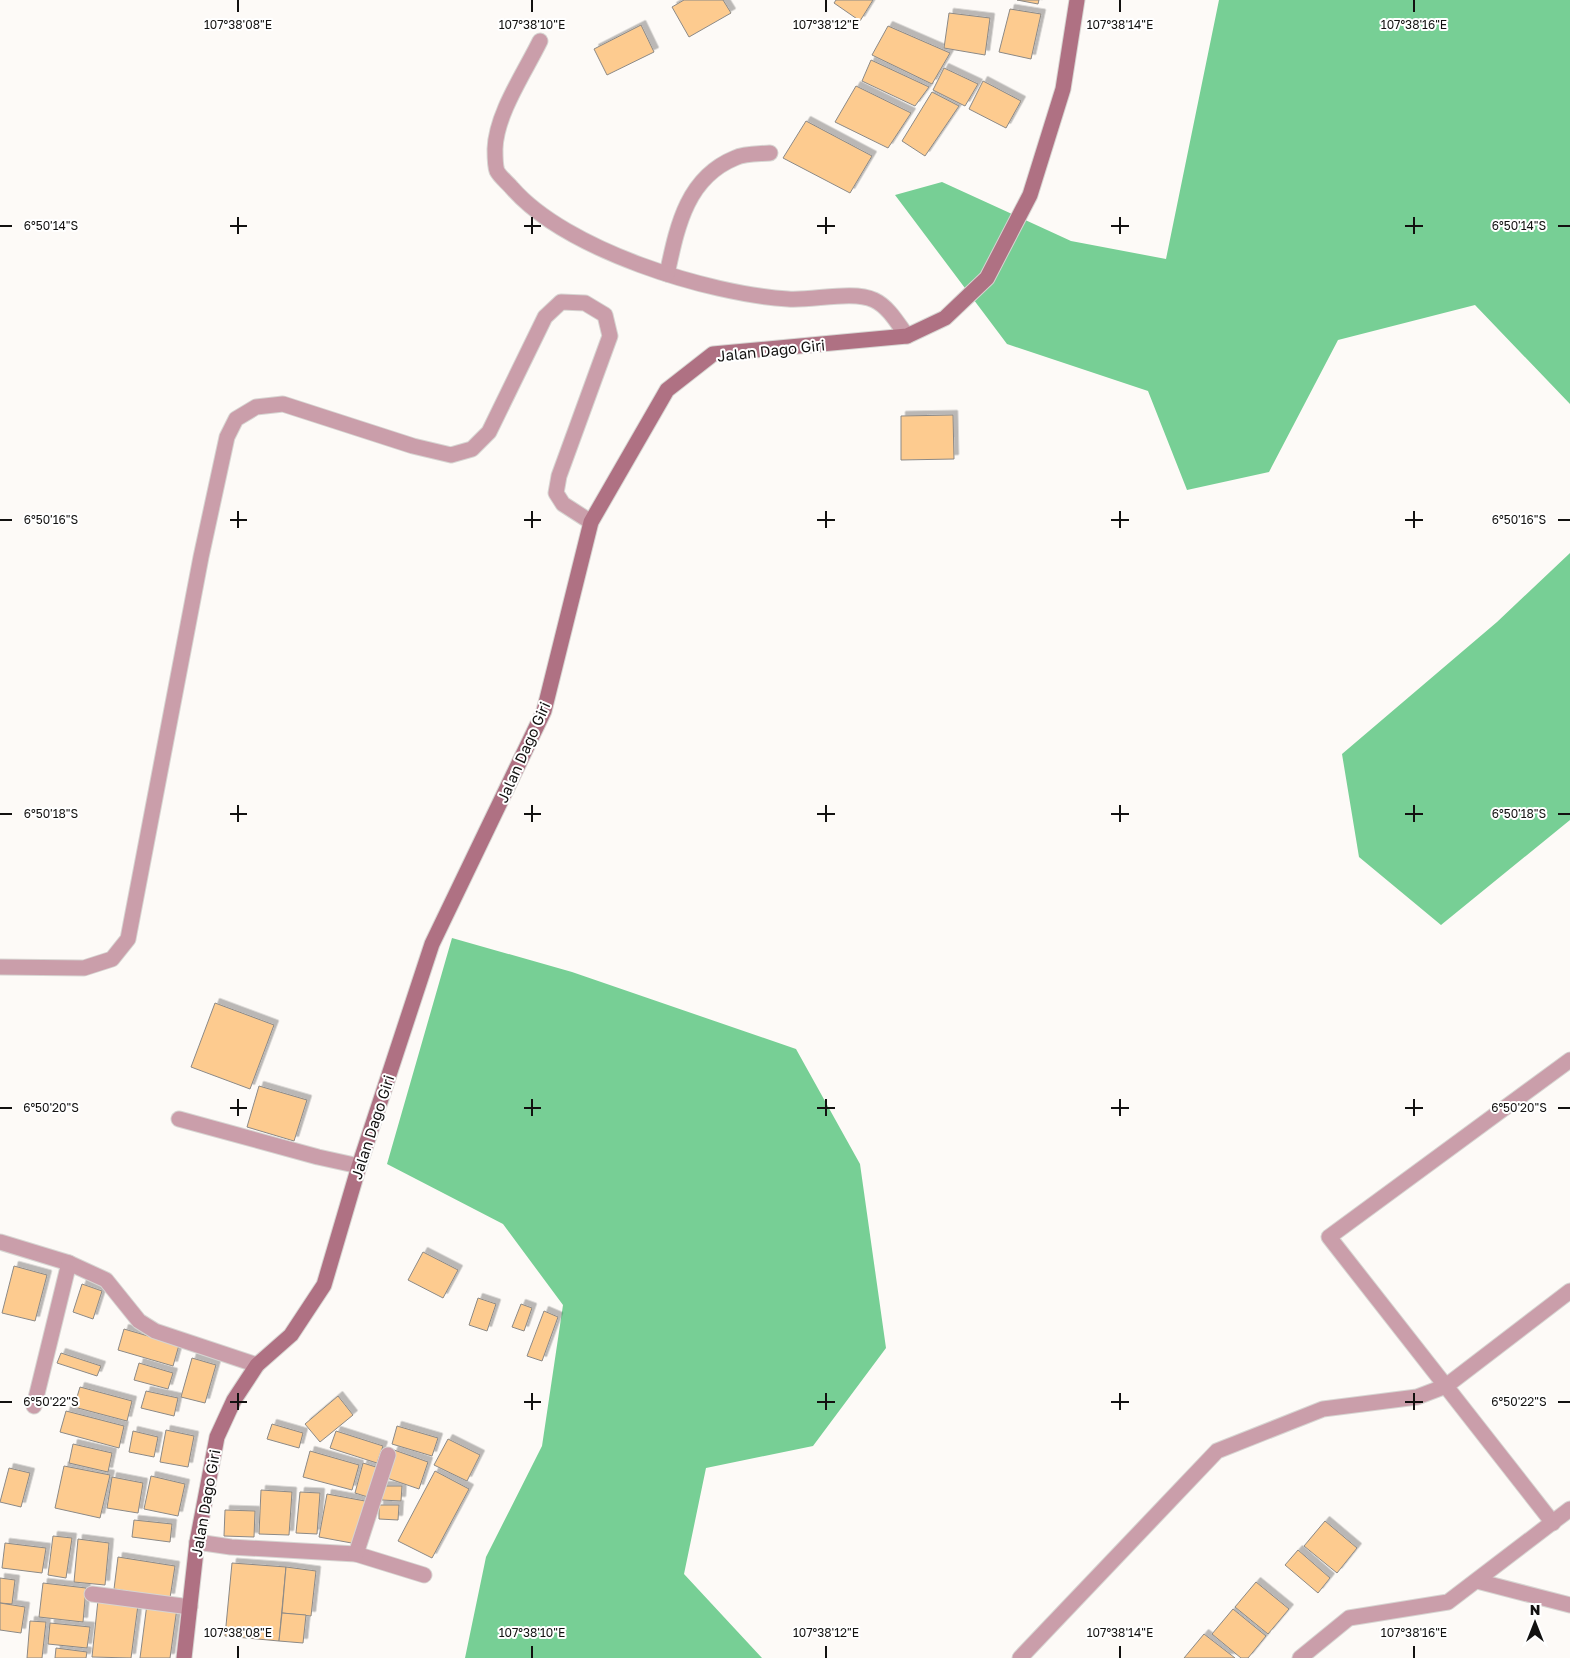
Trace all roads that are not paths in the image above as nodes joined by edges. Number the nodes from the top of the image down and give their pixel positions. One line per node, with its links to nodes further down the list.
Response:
1 (1076, 0): 5 (main road, Jalan Dago Giri)
2 (540, 41): 4 (street)
3 (770, 153): 4 (street)
4 (667, 274): 5 (street)
5 (907, 336): 6 (main road, Jalan Dago Giri)
6 (592, 522): 7 (street); 10 (main road, Jalan Dago Giri)
7 (0, 967)
8 (1570, 1060): 15 (street)
9 (179, 1119): 10 (street)
10 (359, 1166): 14 (main road, Jalan Dago Giri)
11 (0, 1242): 12 (street)
12 (69, 1263): 14 (street); 16 (street)
13 (1570, 1291): 15 (street)
14 (257, 1365): 20 (main road, Jalan Dago Giri)
15 (1446, 1386): 19 (street); 28 (street)
16 (34, 1406)
17 (388, 1455): 21 (street)
18 (1570, 1509): 19 (street)
19 (1553, 1523): 23 (street)
20 (198, 1542): 21 (street); 26 (main road, Jalan Dago Giri)
21 (356, 1554): 22 (street)
22 (424, 1575)
23 (1477, 1581): 25 (street); 29 (street)
24 (92, 1594): 26 (street)
25 (1570, 1606)
26 (190, 1607): 27 (main road, Jalan Dago Giri)
27 (184, 1658)
28 (1020, 1658)
29 (1300, 1658)

